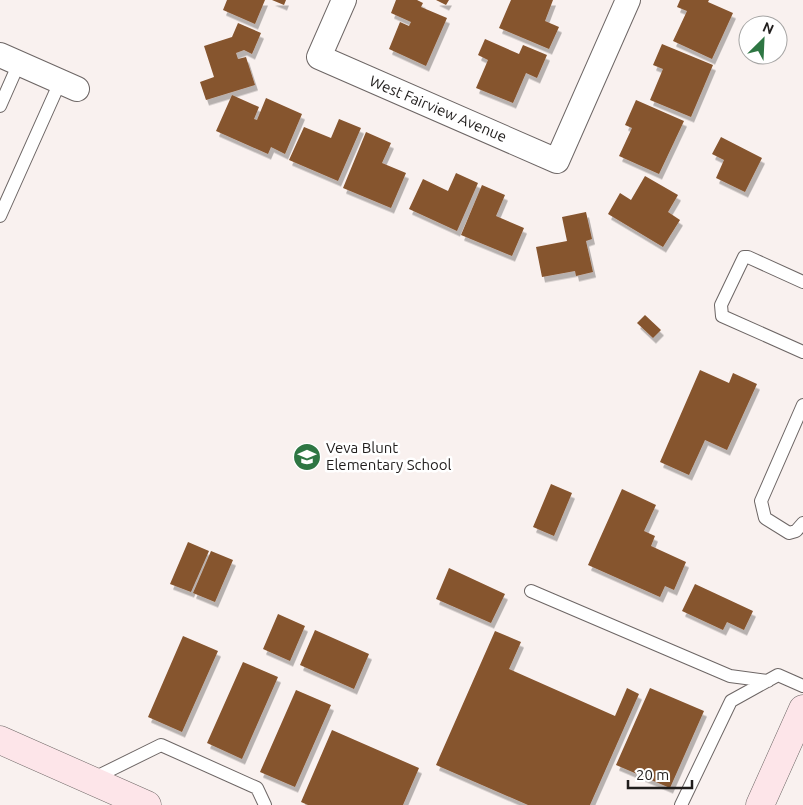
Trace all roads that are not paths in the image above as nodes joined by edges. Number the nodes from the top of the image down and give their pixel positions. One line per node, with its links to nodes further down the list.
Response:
1 (344, 0): 2 (street, West Fairview Avenue)
2 (628, 0)
3 (9, 59): 4 (street); 5 (lane)
4 (68, 86): 6 (lane)
5 (0, 106)
6 (0, 216)
7 (803, 282): 8 (lane)
8 (803, 352)
9 (803, 405): 10 (lane)
10 (803, 523)
11 (531, 591): 12 (lane)
12 (768, 681): 13 (lane); 19 (lane)
13 (803, 686)
14 (803, 709): 20 (street)
15 (0, 740): 16 (street)
16 (90, 780): 17 (street); 18 (lane)
17 (148, 805)
18 (265, 805)
19 (681, 805)
20 (760, 805)

